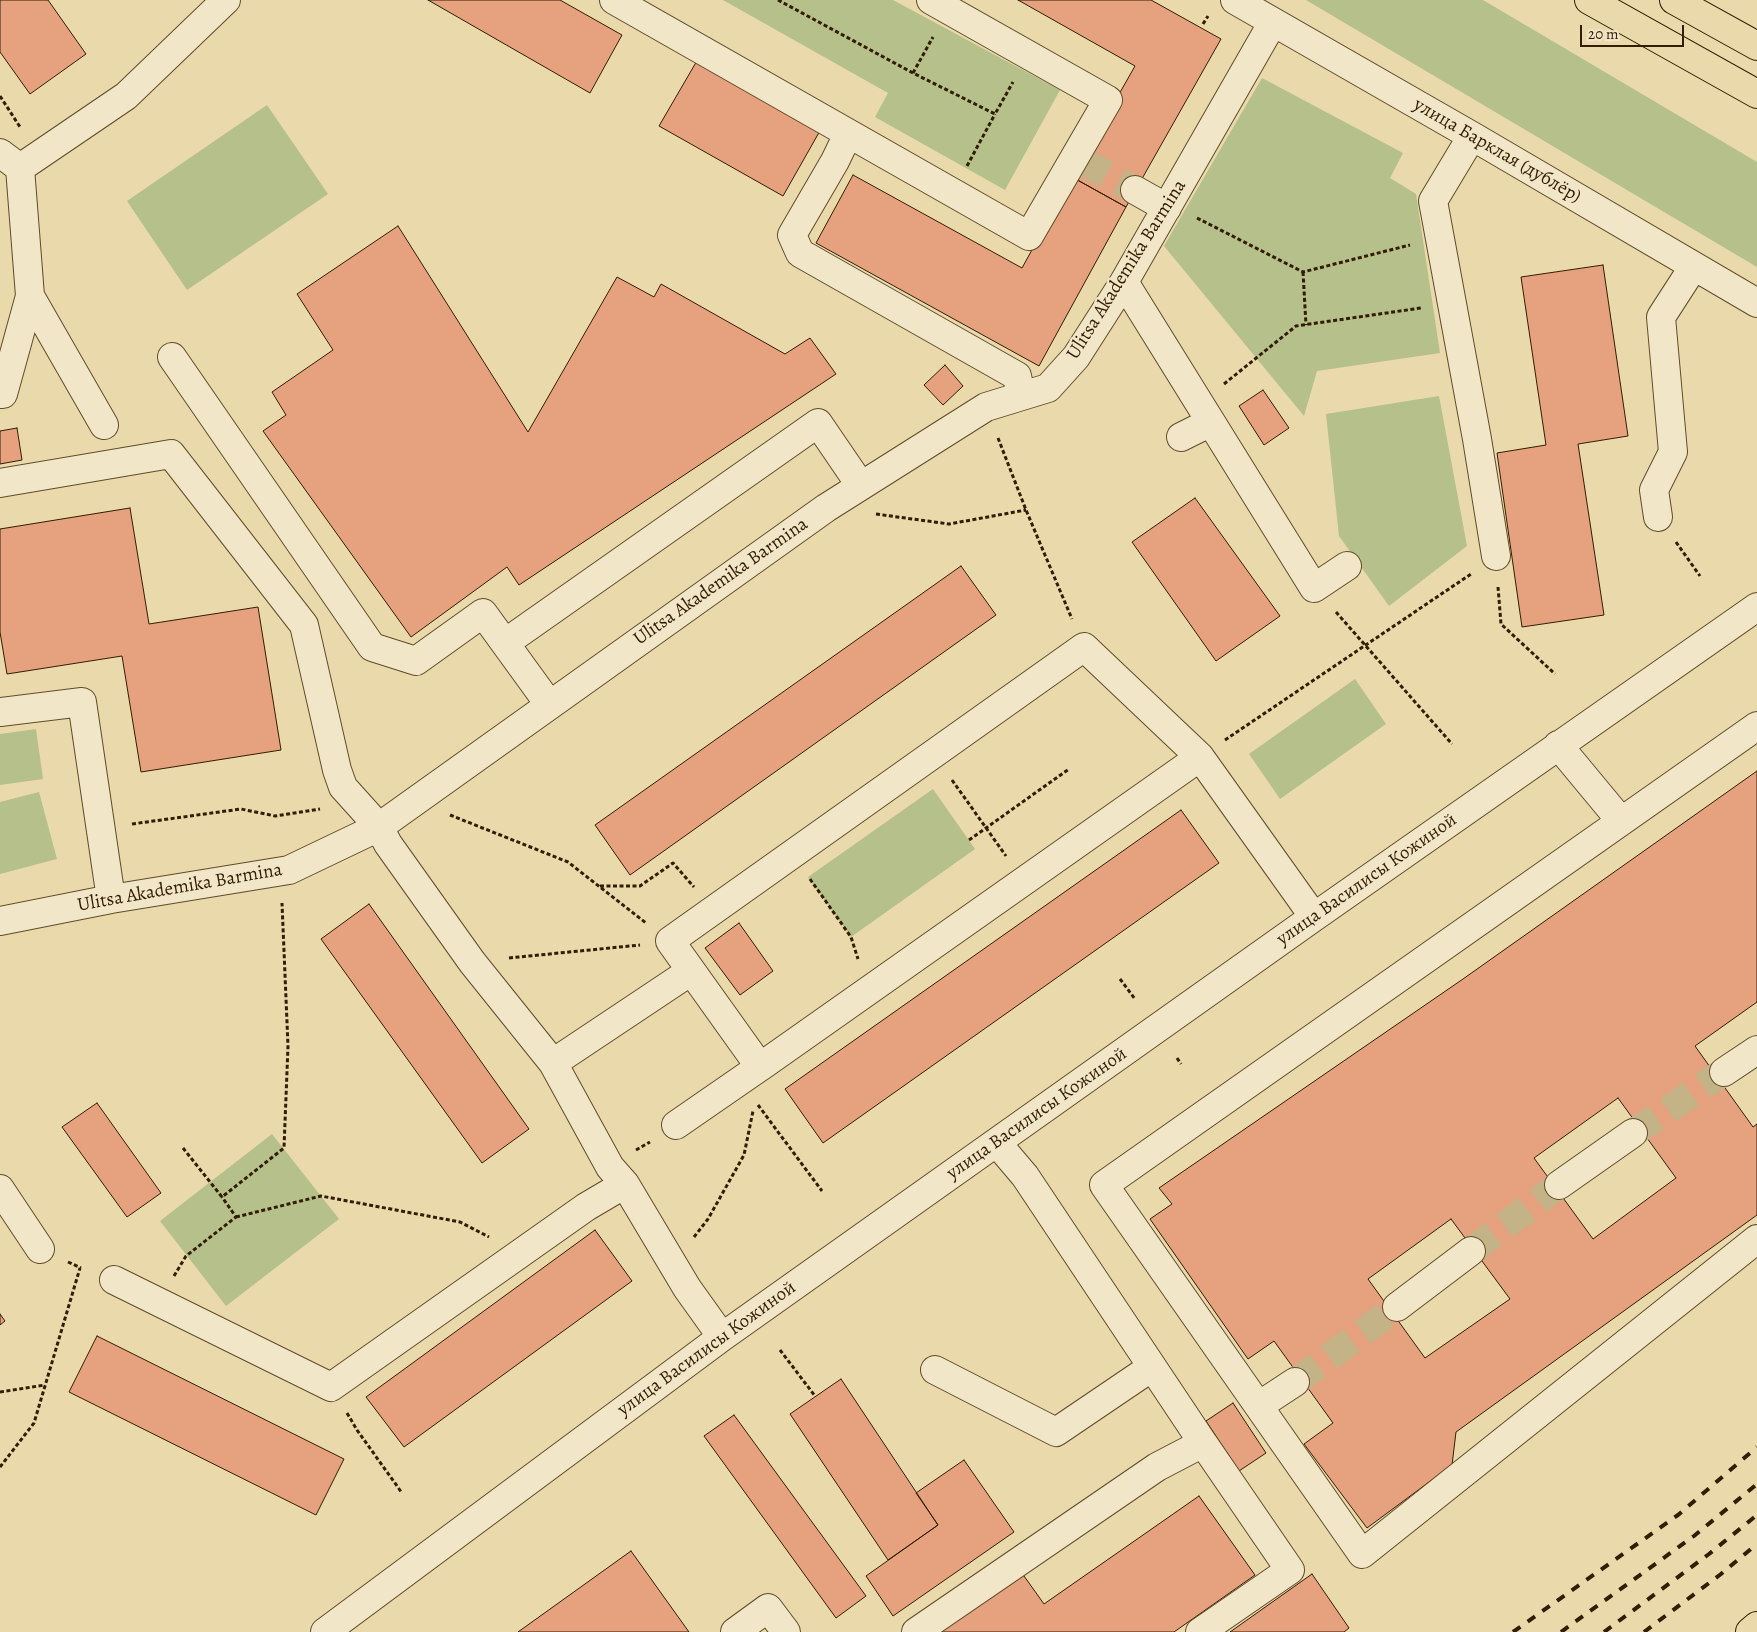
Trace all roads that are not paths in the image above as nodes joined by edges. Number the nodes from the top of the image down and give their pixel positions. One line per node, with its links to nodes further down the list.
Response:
1 (614, 0): 10 (street)
2 (1235, 0): 7 (street, улица Барклая (дублёр))
3 (1589, 0): 9 (main road)
4 (1674, 0): 8 (main road)
5 (211, 4): 12 (street)
6 (942, 4): 10 (street)
7 (1273, 22): 11 (street, улица Барклая (дублёр)); 14 (street, Ulitsa Akademika Barmina)
8 (1757, 46)
9 (1757, 94)
10 (848, 134): 21 (street)
11 (1472, 136): 15 (street, улица Барклая (дублёр)); 28 (street)
12 (10, 160): 17 (street)
13 (1135, 190): 14 (street)
14 (1168, 205): 16 (street, Ulitsa Akademika Barmina)
15 (1694, 266): 18 (street, улица Барклая (дублёр)); 27 (street)
16 (1124, 282): 21 (street, Ulitsa Akademika Barmina); 22 (street)
17 (30, 296): 20 (street); 23 (street)
18 (1757, 303)
19 (172, 357): 31 (street)
20 (0, 394)
21 (1021, 396): 26 (street, Ulitsa Akademika Barmina)
22 (1205, 413): 24 (street); 29 (street)
23 (104, 425)
24 (1181, 437)
25 (0, 483): 38 (street)
26 (861, 486): 31 (street); 32 (street, Ulitsa Akademika Barmina)
27 (1658, 517)
28 (1496, 556)
29 (1347, 566)
30 (1757, 607): 35 (street, улица Василисы Кожиной)
31 (505, 643): 32 (street)
32 (549, 704): 38 (street, Ulitsa Akademika Barmina)
33 (0, 712): 39 (street)
34 (1757, 726): 37 (street)
35 (1558, 745): 37 (street); 40 (street, улица Василисы Кожиной)
36 (1200, 757): 40 (street); 42 (street); 45 (street)
37 (1621, 821): 62 (street)
38 (379, 826): 39 (street, Ulitsa Akademika Barmina); 44 (street)
39 (111, 899): 41 (street, Ulitsa Akademika Barmina)
40 (1314, 917): 49 (street, улица Василисы Кожиной)
41 (0, 921)
42 (691, 971): 44 (street); 45 (street)
43 (1757, 1050): 46 (street)
44 (553, 1063): 50 (street)
45 (760, 1067): 47 (street)
46 (1724, 1072)
47 (676, 1125)
48 (1633, 1133): 51 (street)
49 (997, 1143): 58 (street, улица Василисы Кожиной); 59 (street)
50 (618, 1176): 56 (street); 58 (street)
51 (1559, 1185)
52 (0, 1189): 54 (street)
53 (1757, 1239): 62 (street)
54 (40, 1249)
55 (1471, 1251): 57 (street)
56 (114, 1280)
57 (1398, 1307)
58 (722, 1337): 65 (street, улица Василисы Кожиной)
59 (1152, 1367): 60 (street); 63 (street)
60 (936, 1370)
61 (1295, 1382): 62 (street)
62 (1260, 1405)
63 (1203, 1443): 68 (street); 69 (street)
64 (1757, 1626): 70 (main road)
65 (325, 1632)
66 (735, 1632): 67 (street)
67 (786, 1632)
68 (916, 1632)
69 (1200, 1632)
70 (1750, 1632)

